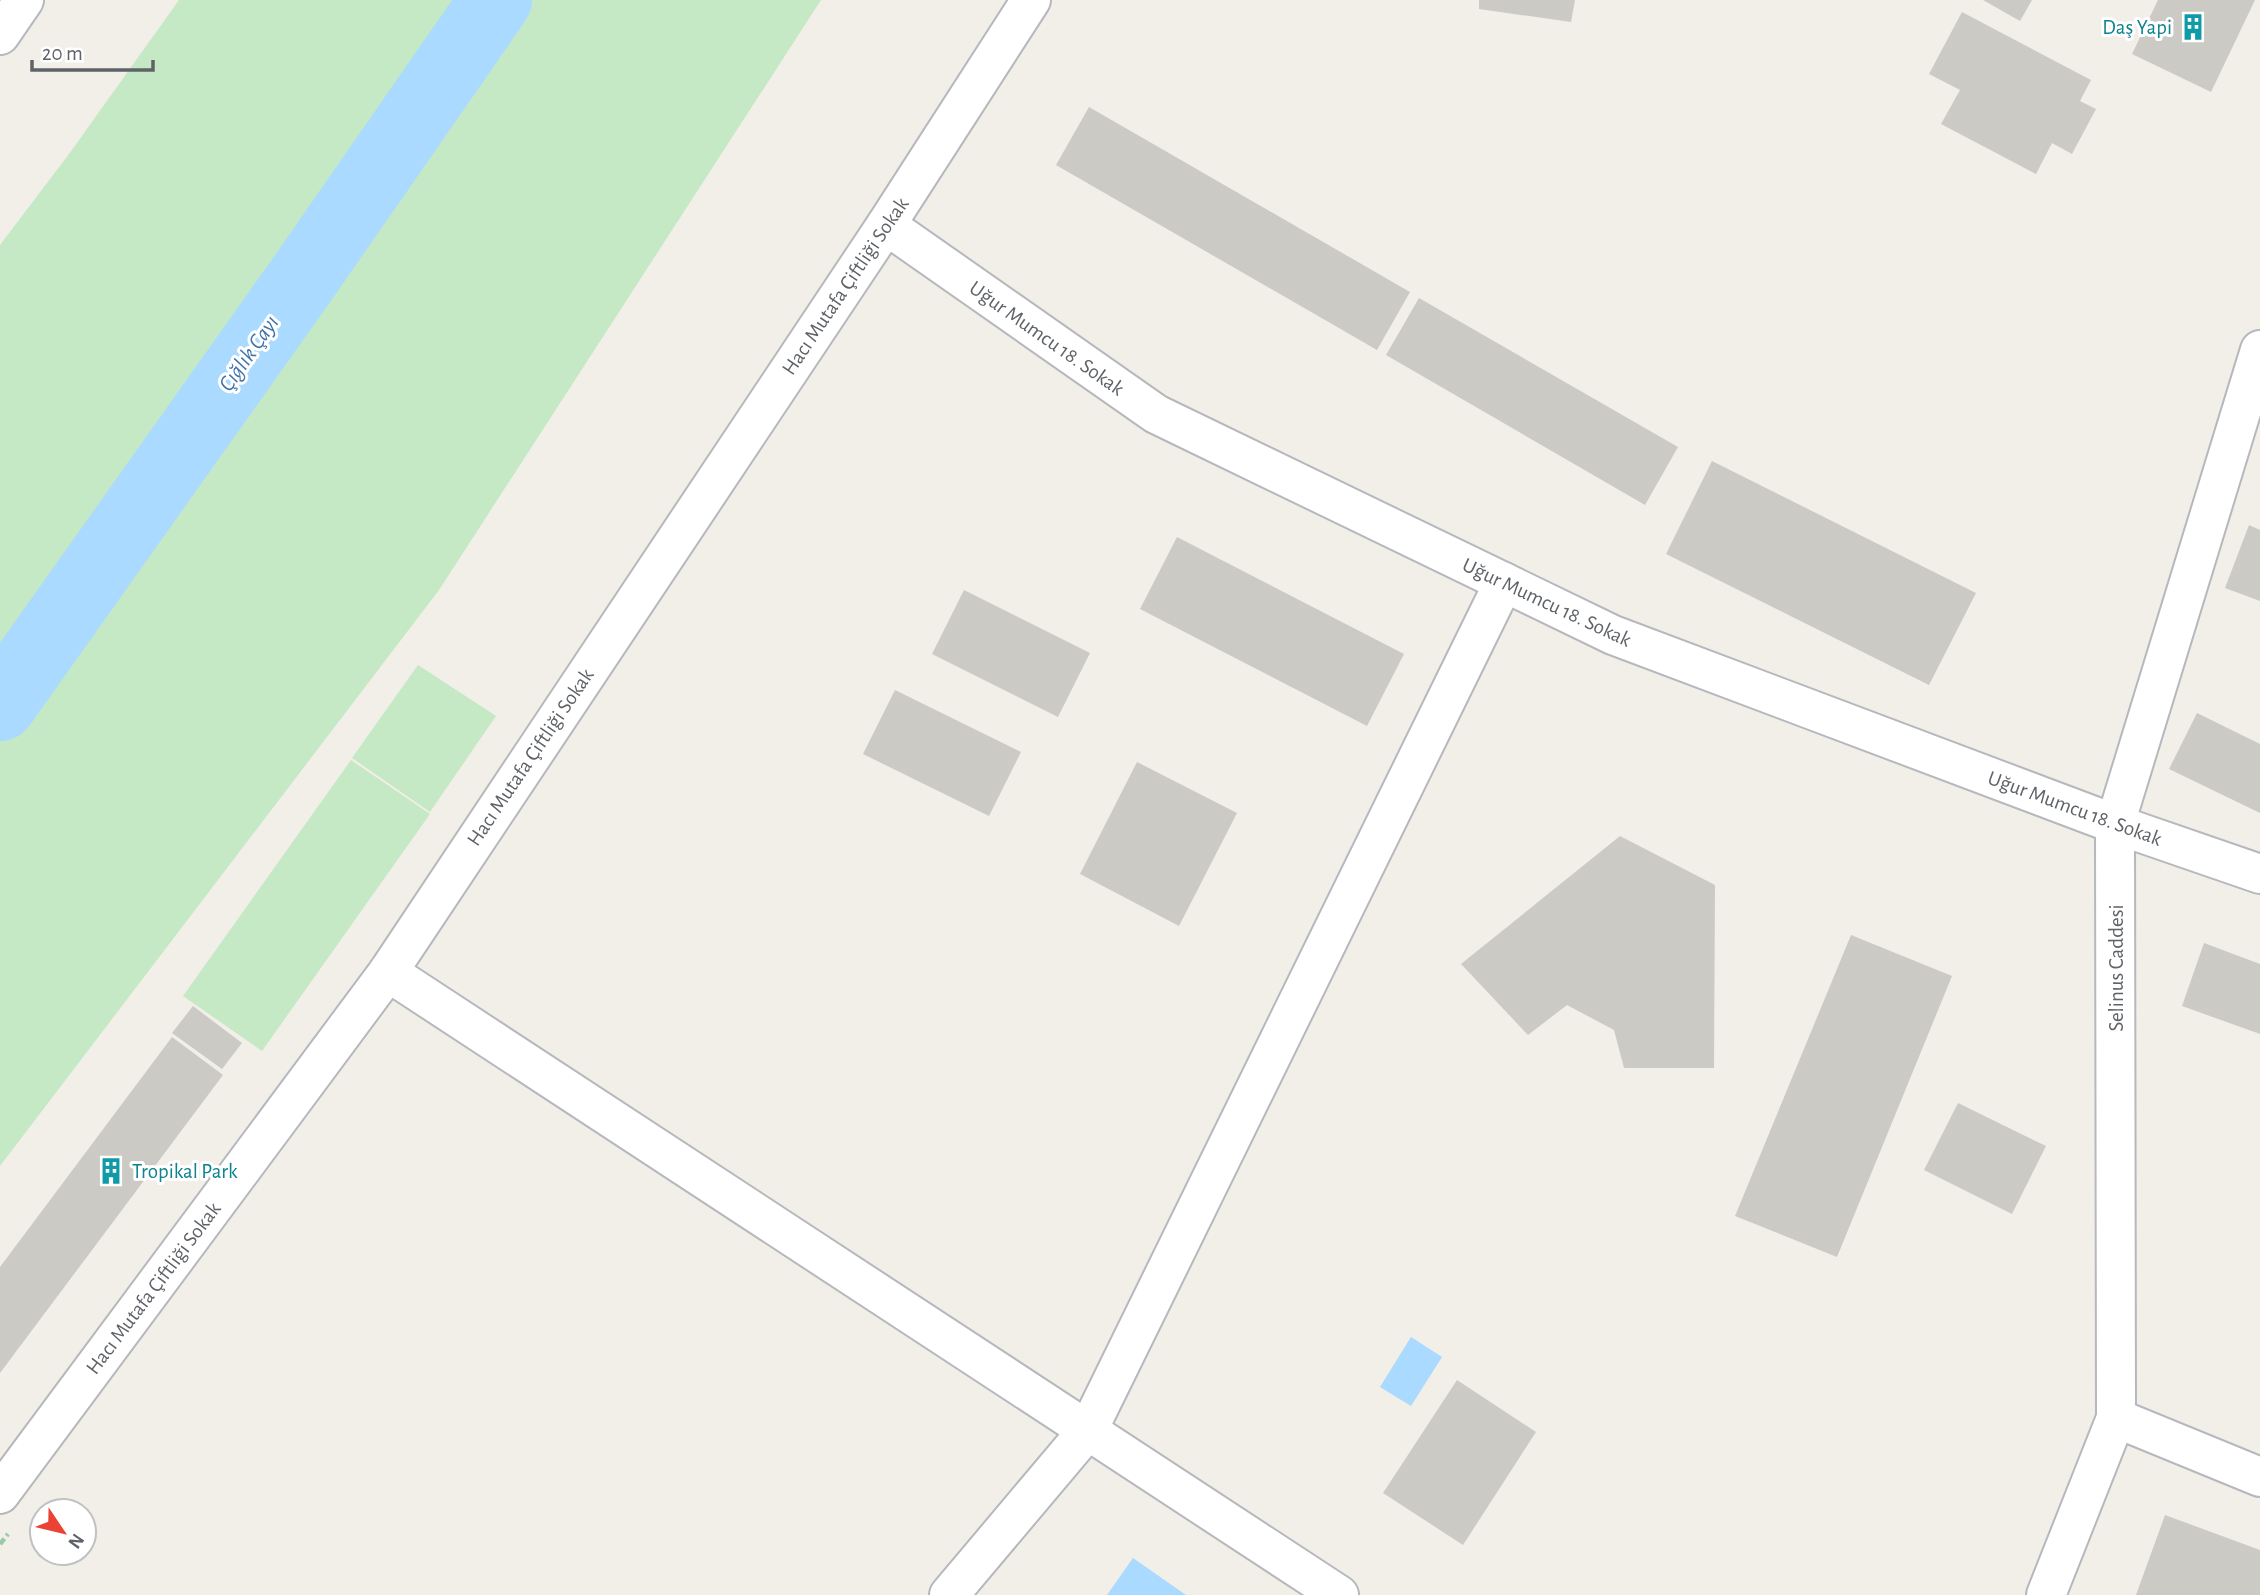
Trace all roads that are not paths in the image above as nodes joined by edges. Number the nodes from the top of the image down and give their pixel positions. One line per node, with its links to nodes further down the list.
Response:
1 (24, 0): 3 (street)
2 (1031, 0): 4 (street, Hacı Mutafa Çiftliği Sokak)
3 (0, 35)
4 (886, 225): 6 (street, Uğur Mumcu 18. Sokak); 9 (street, Hacı Mutafa Çiftliği Sokak)
5 (2260, 350): 7 (street, Selinus Caddesi)
6 (1504, 582): 7 (street, Uğur Mumcu 18. Sokak); 11 (street)
7 (2115, 824): 8 (street, Uğur Mumcu 18. Sokak); 10 (street, Selinus Caddesi)
8 (2260, 874)
9 (387, 972): 11 (street); 13 (street, Hacı Mutafa Çiftliği Sokak)
10 (2116, 1418): 12 (street); 16 (street, Selinus Caddesi)
11 (1088, 1430): 14 (street); 15 (street)
12 (2260, 1477)
13 (0, 1494)
14 (949, 1595)
15 (1339, 1595)
16 (2046, 1595)

